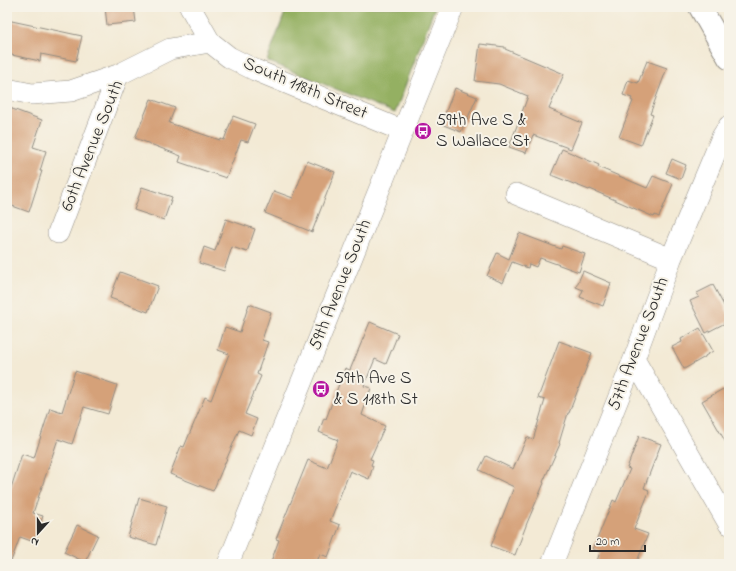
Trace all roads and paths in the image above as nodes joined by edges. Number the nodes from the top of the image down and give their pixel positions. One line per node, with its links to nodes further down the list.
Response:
1 (190, 7): 4 (street)
2 (453, 7): 9 (street, 59th Avenue South)
3 (700, 7): 5 (street)
4 (210, 42): 6 (street, 60th Avenue South); 9 (street, South 118th Street)
5 (729, 58)
6 (118, 75): 7 (street); 11 (street, 60th Avenue South)
7 (7, 89)
8 (729, 126): 12 (street, 57th Avenue South)
9 (403, 131): 15 (street, 59th Avenue South)
10 (516, 194): 12 (street)
11 (58, 232)
12 (671, 259): 13 (street, 57th Avenue South)
13 (634, 359): 14 (street); 16 (street, 57th Avenue South)
14 (729, 524)
15 (228, 564)
16 (552, 564)

